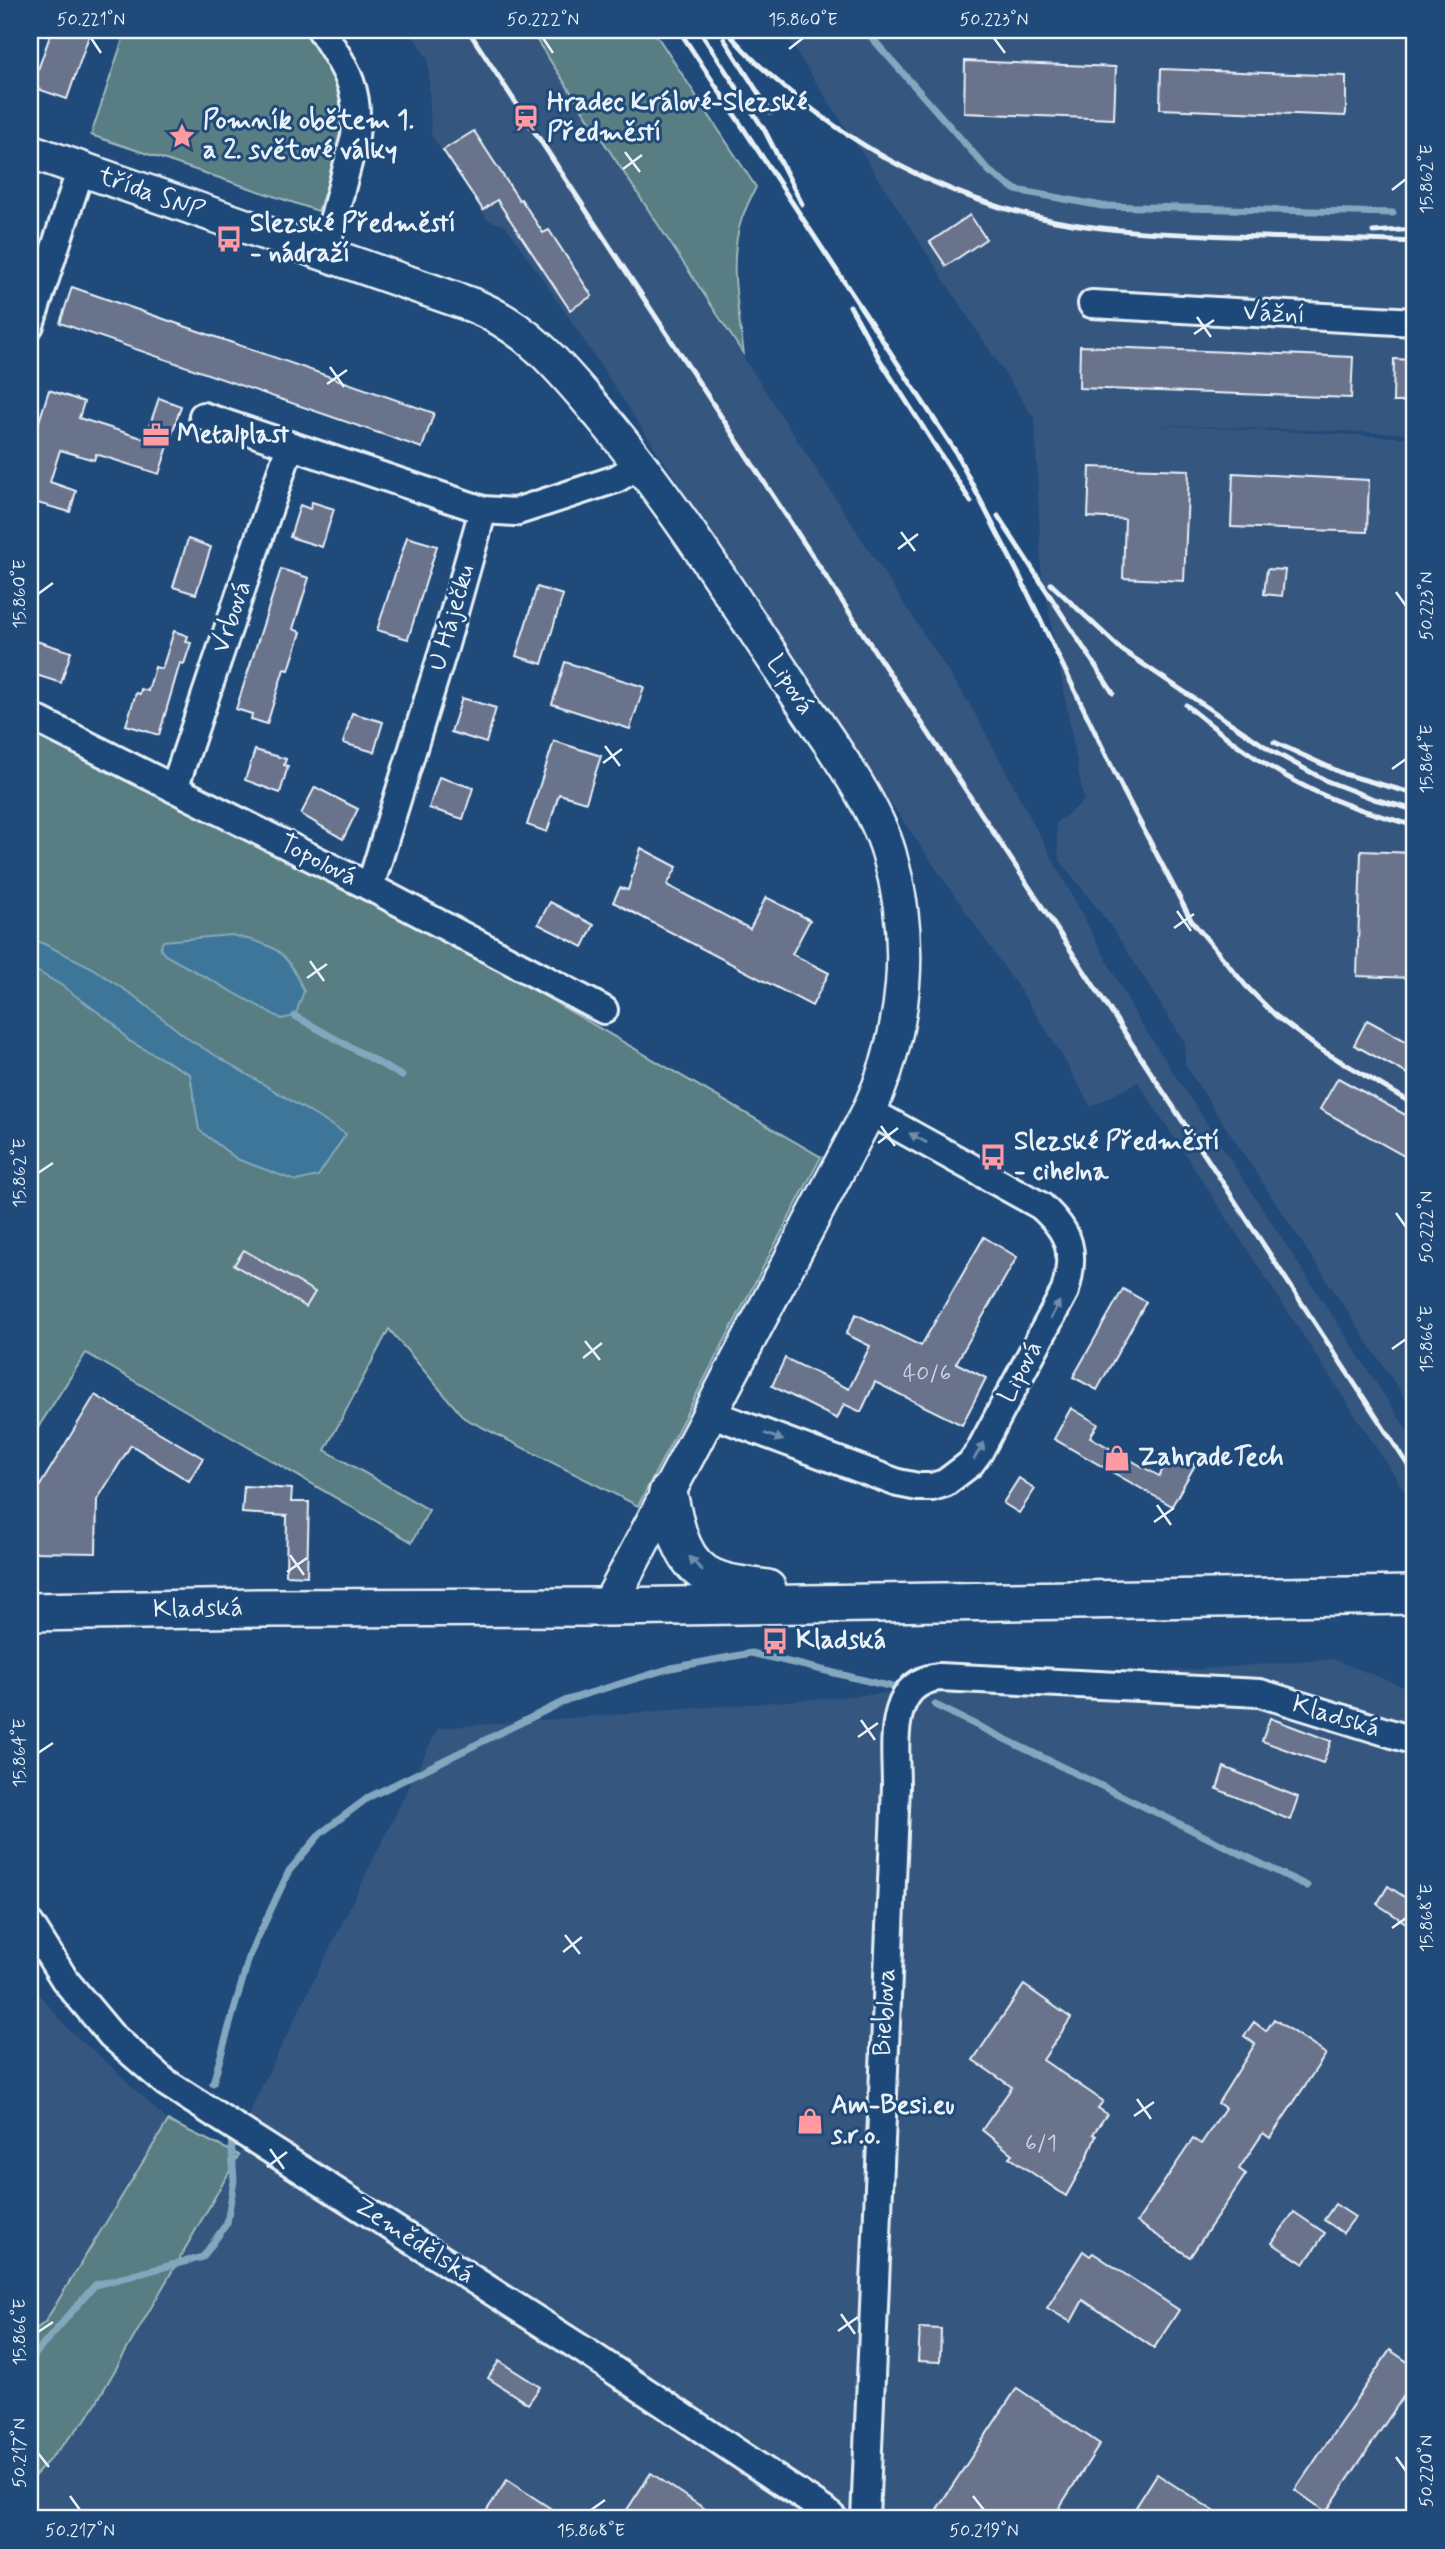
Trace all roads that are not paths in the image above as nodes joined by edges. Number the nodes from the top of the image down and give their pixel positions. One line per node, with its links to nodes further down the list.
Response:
1 (321, 30): 4 (street)
2 (30, 150): 3 (street, třída SNP)
3 (81, 168): 4 (street, třída SNP); 8 (street)
4 (324, 254): 7 (street, třída SNP)
5 (1092, 304): 6 (street, Vážní)
6 (1415, 322)
7 (509, 323): 11 (street, Lipová)
8 (30, 325)
9 (203, 416): 10 (street)
10 (290, 446): 12 (street); 14 (street, Vrbová)
11 (642, 464): 12 (street); 17 (street, Lipová)
12 (483, 510): 15 (street, U Háječku)
13 (30, 716): 14 (street, Topolová)
14 (174, 789): 15 (street, Topolová)
15 (370, 887): 16 (street, Topolová)
16 (604, 1010)
17 (869, 1111): 18 (street, Lipová); 18 (street, Lipová, one-way to 17)
18 (710, 1413): 19 (street, Lipová)
19 (668, 1493): 21 (main road, one-way to 19); 22 (street, Lipová)
20 (1415, 1595): 21 (main road, Kladská)
21 (855, 1604): 22 (main road, Kladská)
22 (608, 1607): 23 (main road, Kladská)
23 (30, 1612)
24 (921, 1681): 25 (street, Kladská); 28 (street, Bieblova)
25 (1415, 1741)
26 (30, 1924): 27 (street, Zemědělská)
27 (834, 2519)
28 (865, 2519)

